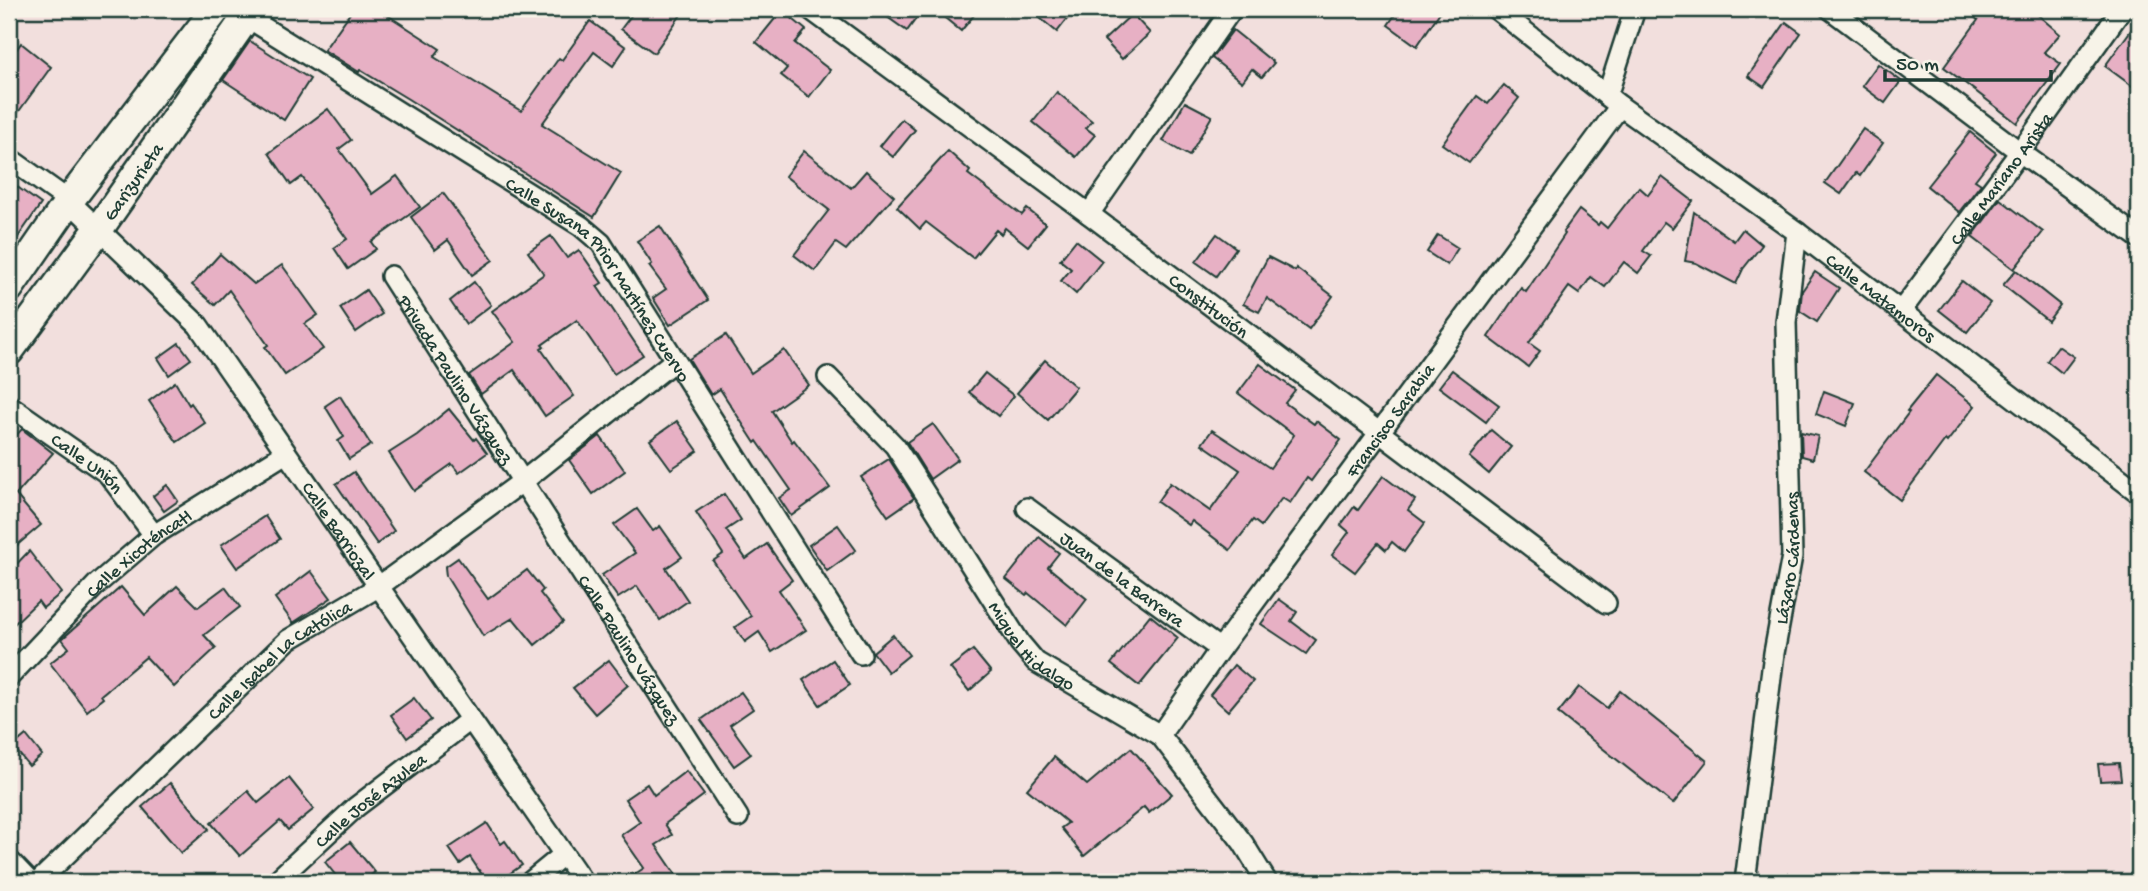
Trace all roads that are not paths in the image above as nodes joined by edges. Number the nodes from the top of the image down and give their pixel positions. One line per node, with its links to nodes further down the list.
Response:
1 (216, 9): 12 (main road, Garizurieta)
2 (810, 9): 13 (street, Constitución)
3 (1232, 9): 13 (street)
4 (1496, 9): 9 (street, Calle Matamoros)
5 (1634, 9): 9 (street, Francisco Sarabia)
6 (1830, 9): 10 (street)
7 (2122, 9): 10 (street, Calle Mariano Arista)
8 (244, 11): 14 (main road, Garizurieta); 21 (street, Calle Susana Prior Martínez Cuervo)
9 (1613, 101): 15 (street, Calle Matamoros); 24 (street, Francisco Sarabia)
10 (2020, 152): 16 (street); 19 (street, Calle Mariano Arista)
11 (9, 158): 12 (street, Calle Barriozal)
12 (69, 201): 14 (street, Calle Barriozal); 18 (main road, Garizurieta)
13 (1089, 214): 24 (street, Constitución)
14 (98, 230): 20 (main road, Garizurieta); 25 (street, Calle Barriozal)
15 (1797, 232): 19 (street, Calle Matamoros); 46 (street, Lázaro Cárdenas)
16 (2139, 238)
17 (391, 276): 26 (street, Privada Paulino Vázquez)
18 (9, 288)
19 (1901, 311): 27 (street, Calle Matamoros)
20 (9, 351)
21 (674, 361): 26 (street, Calle Isabel La Católica); 33 (street, Calle Susana Prior Martínez Cuervo)
22 (828, 377): 36 (street, Miguel Hidalgo)
23 (9, 405): 29 (street, Calle Unión)
24 (1379, 434): 31 (street, Constitución); 32 (street, Francisco Sarabia)
25 (286, 453): 29 (street, Calle Xicoténcatl); 30 (street, Calle Barriozal)
26 (522, 482): 30 (street, Calle Isabel La Católica); 37 (street, Calle Paulino Vázquez)
27 (2139, 493)
28 (1027, 508): 32 (street, Juan de la Barrera)
29 (154, 536): 34 (street, Calle Xicoténcatl)
30 (378, 587): 35 (street, Calle Barriozal); 41 (street, Calle Isabel La Católica)
31 (1606, 603)
32 (1220, 649): 36 (street, Francisco Sarabia)
33 (861, 654)
34 (9, 677)
35 (470, 720): 38 (street, Calle Barriozal); 42 (street, Calle José Azulea)
36 (1160, 735): 45 (street, Miguel Hidalgo)
37 (738, 817)
38 (563, 855): 43 (street); 44 (street, Calle Barriozal)
39 (9, 860): 40 (street)
40 (30, 882)
41 (38, 882)
42 (275, 882)
43 (530, 882)
44 (583, 882)
45 (1266, 882)
46 (1745, 882)

